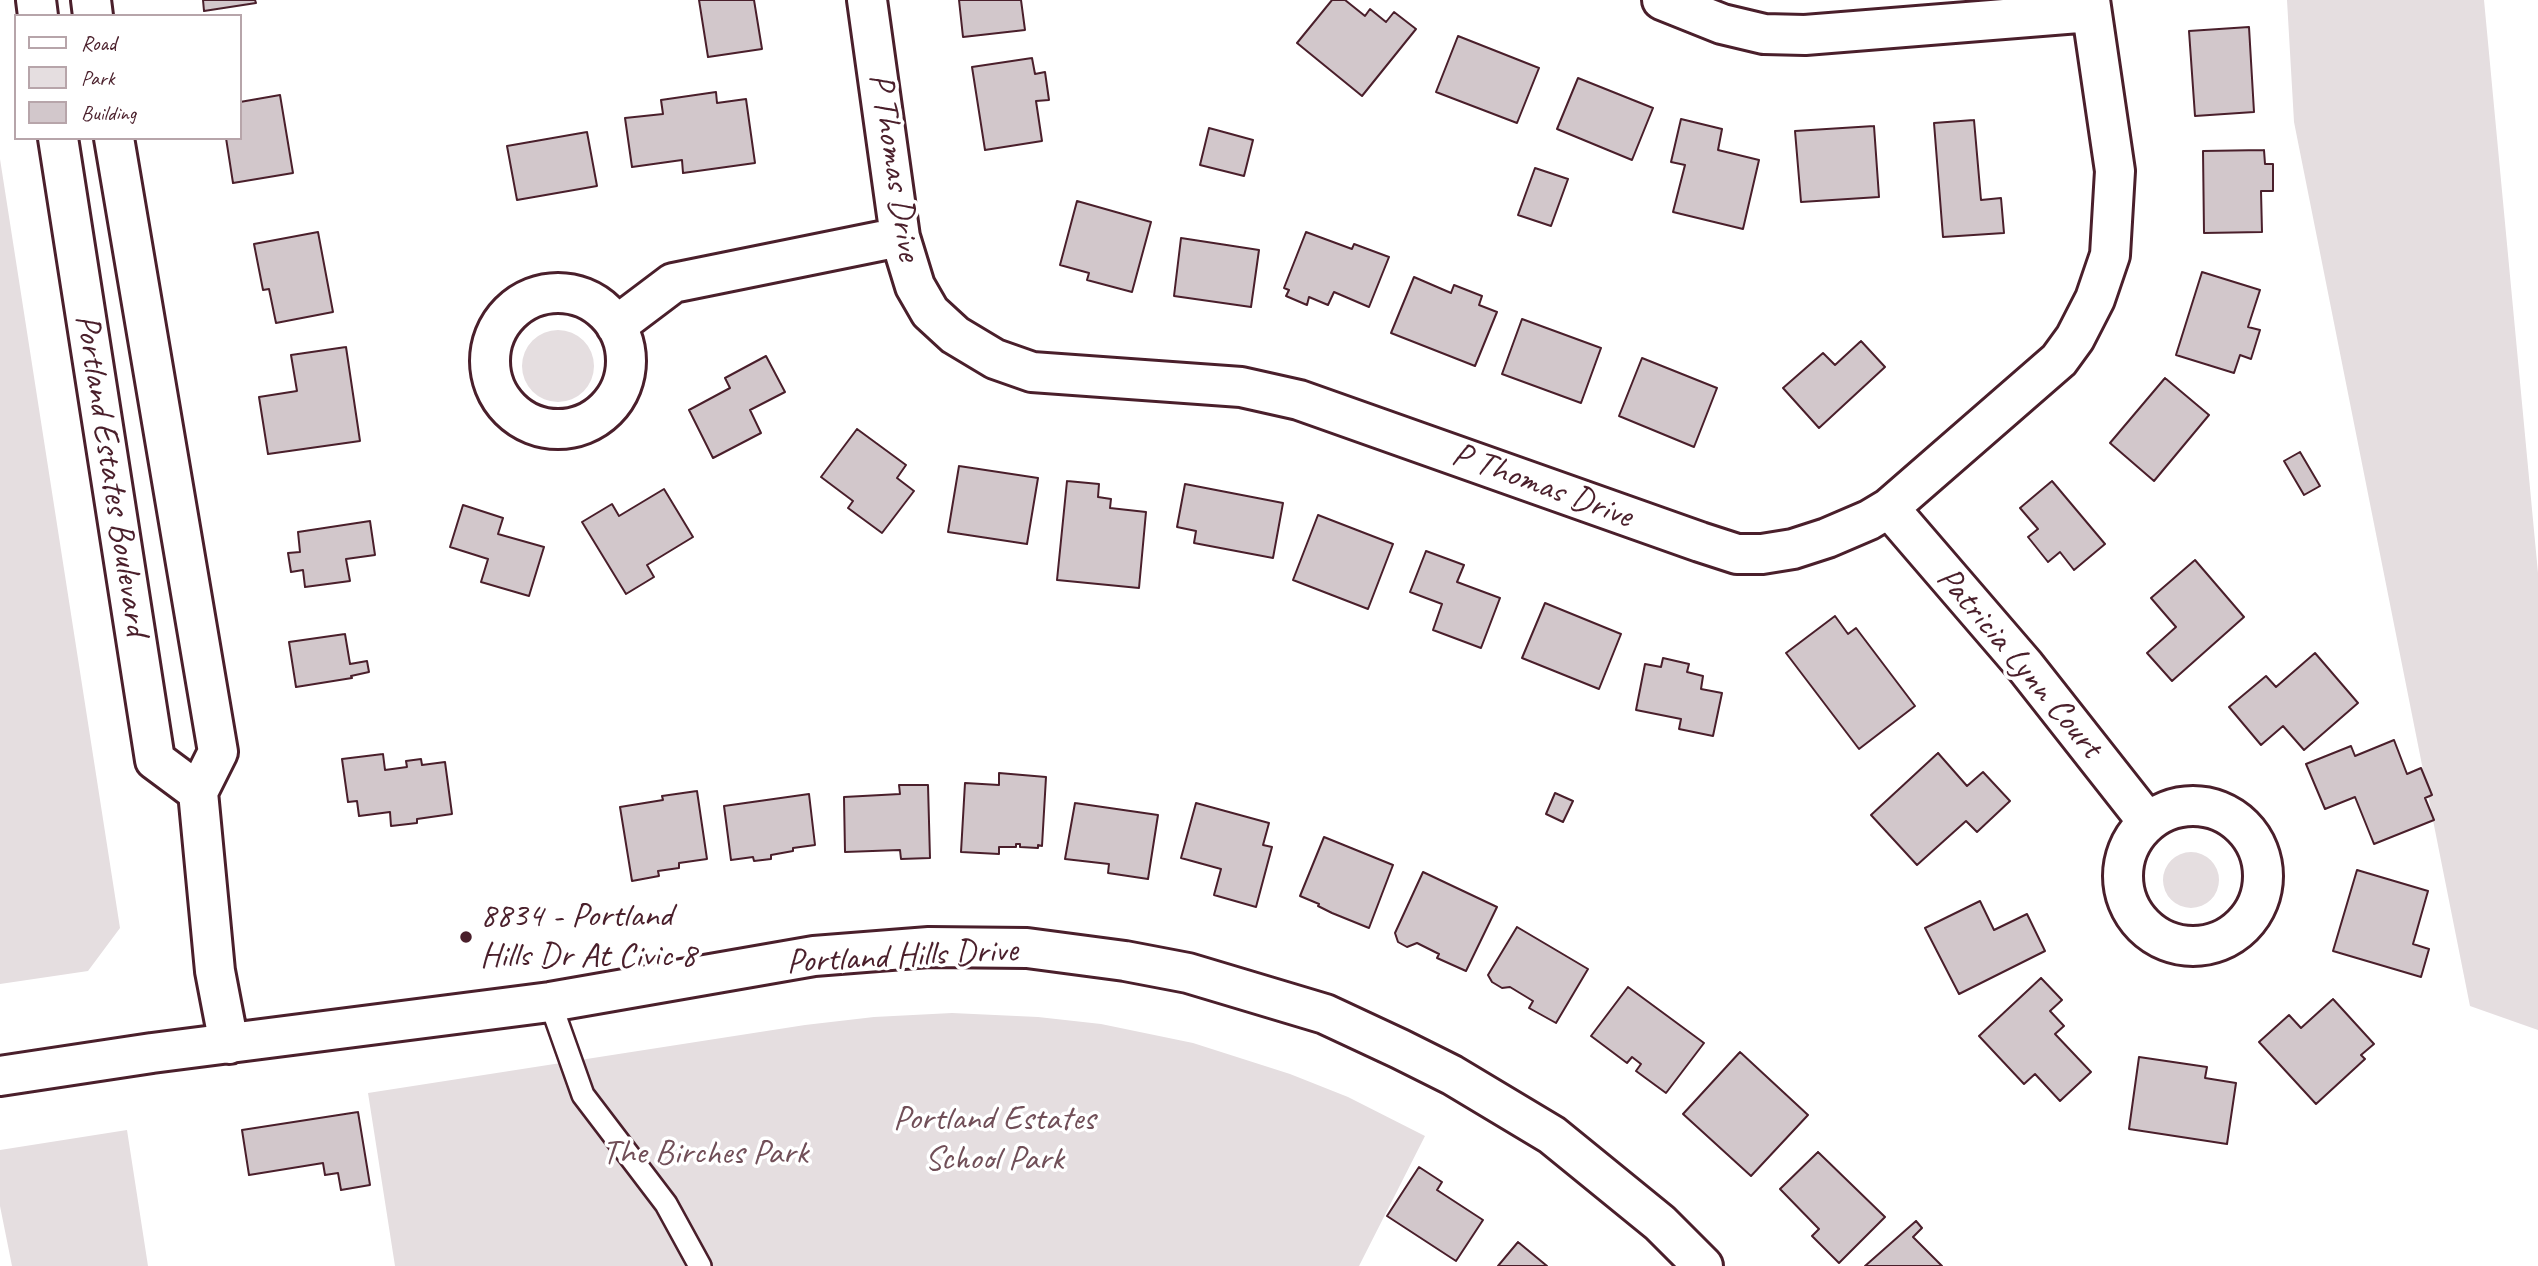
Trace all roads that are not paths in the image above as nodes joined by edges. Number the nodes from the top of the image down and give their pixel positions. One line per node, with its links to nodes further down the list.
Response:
1 (867, 0): 6 (street, P Thomas Drive)
2 (1662, 0): 3 (street)
3 (2090, 6): 8 (street, P Thomas Drive)
4 (58, 140): 9 (street, Portland Estates Boulevard)
5 (114, 140): 9 (street, Portland Estates Boulevard)
6 (900, 237): 7 (street); 8 (street, P Thomas Drive)
7 (616, 326)
8 (1889, 508): 10 (street, Patricia Lynn Court)
9 (198, 792): 12 (street)
10 (2147, 821)
11 (550, 1002): 12 (street, Portland Hills Drive); 14 (lane); 15 (street, Portland Hills Drive)
12 (229, 1044): 13 (street, Portland Hills Drive)
13 (0, 1076)
14 (700, 1266)
15 (1703, 1266)

